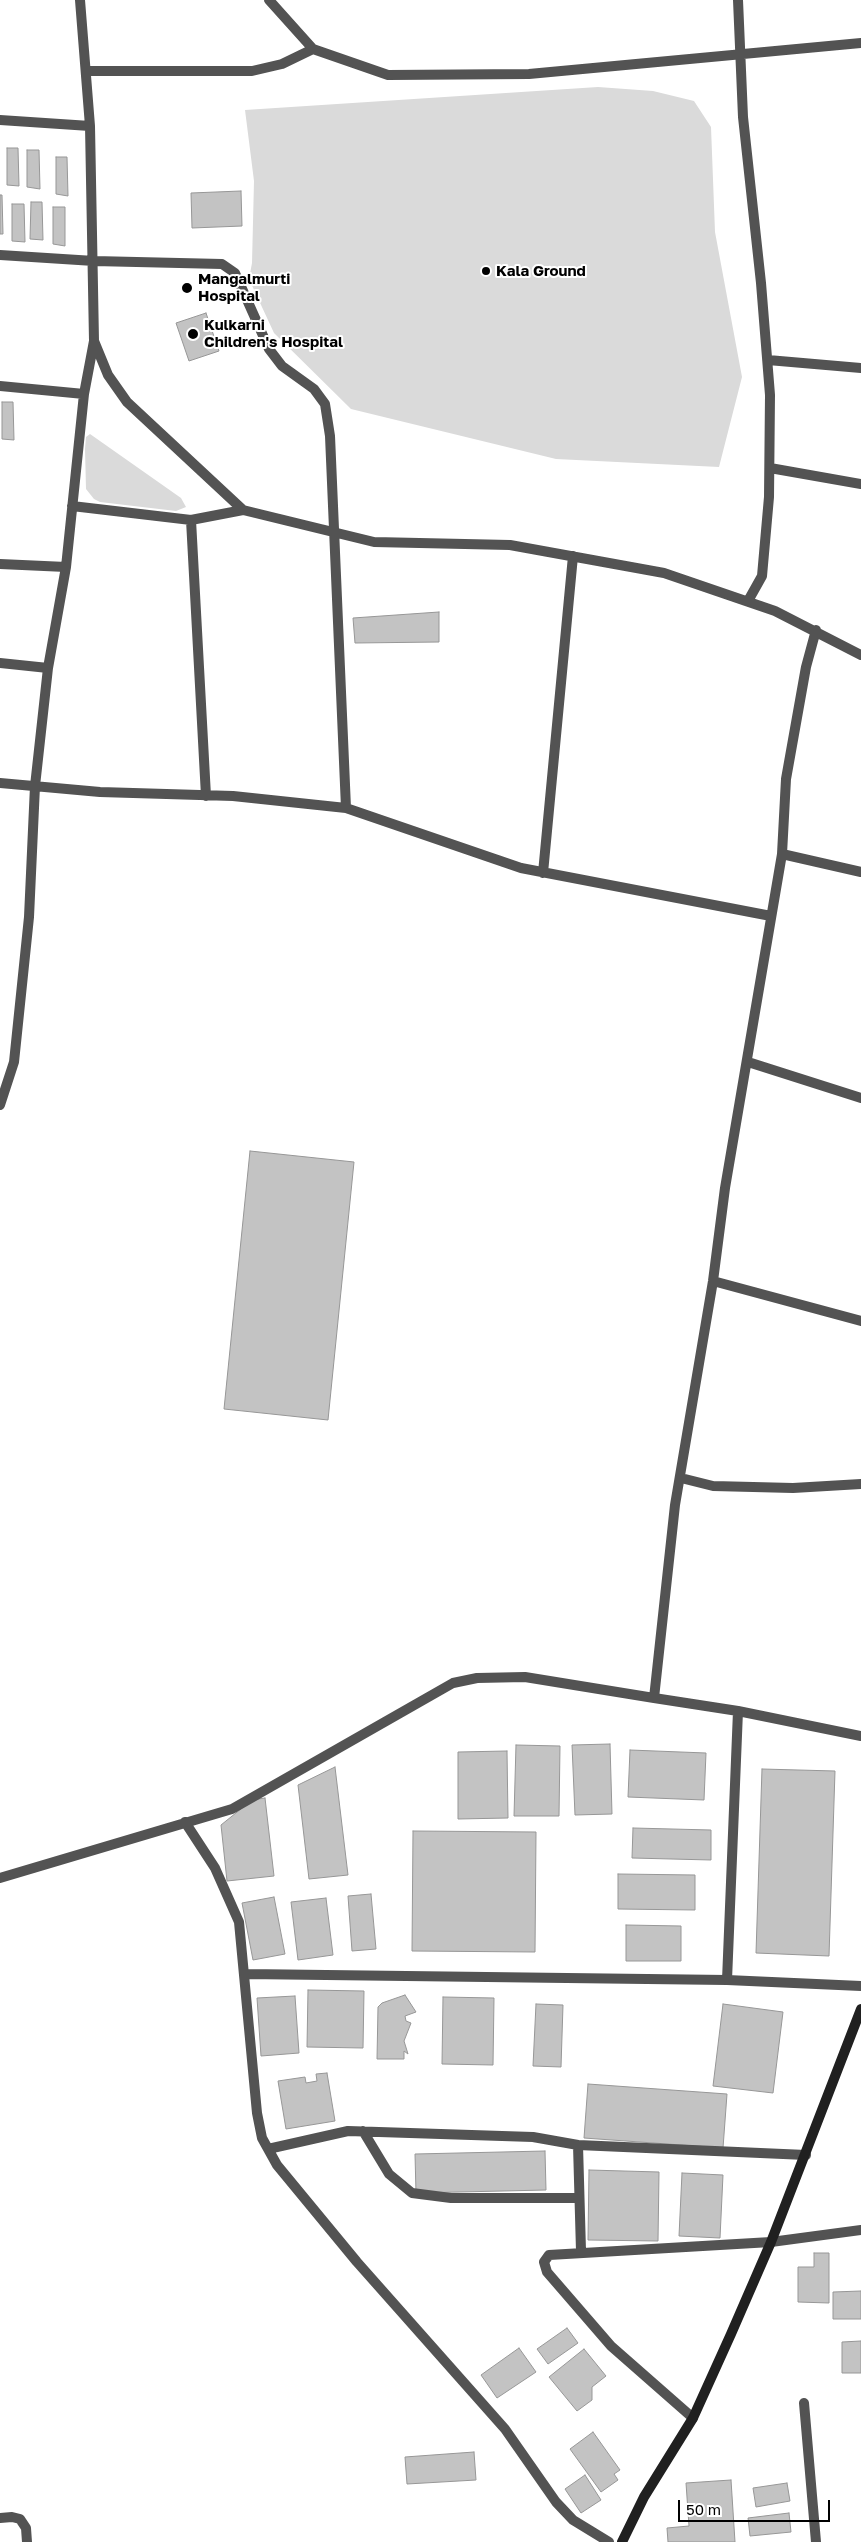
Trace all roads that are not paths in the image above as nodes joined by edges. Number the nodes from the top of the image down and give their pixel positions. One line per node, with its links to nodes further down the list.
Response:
1 (80, 0): 7 (street)
2 (269, 0): 5 (street)
3 (738, 0): 6 (street)
4 (861, 43): 6 (street)
5 (313, 49): 6 (street); 7 (street)
6 (740, 54): 13 (street)
7 (87, 71): 9 (street)
8 (0, 120): 9 (street)
9 (90, 126): 11 (street)
10 (0, 255): 11 (street)
11 (94, 261): 12 (street); 22 (street)
12 (94, 341): 16 (street); 20 (street)
13 (768, 360): 14 (street); 17 (street)
14 (861, 368)
15 (0, 386): 16 (street)
16 (84, 394): 19 (street)
17 (770, 468): 18 (street); 26 (street)
18 (861, 484)
19 (72, 506): 21 (street); 25 (street)
20 (243, 510): 21 (street); 22 (street)
21 (192, 520): 33 (street)
22 (334, 533): 23 (street); 34 (street)
23 (573, 556): 26 (street); 37 (street)
24 (0, 564): 25 (street)
25 (66, 567): 30 (street)
26 (748, 601): 27 (street)
27 (816, 630): 28 (street); 35 (street)
28 (861, 655)
29 (0, 663): 30 (street)
30 (48, 668): 32 (street)
31 (0, 783): 32 (street)
32 (35, 786): 33 (street); 41 (street)
33 (206, 796): 34 (street)
34 (346, 808): 37 (street)
35 (782, 854): 36 (street); 38 (street)
36 (861, 872)
37 (543, 873): 38 (street)
38 (771, 916): 39 (street)
39 (748, 1062): 40 (street); 42 (street)
40 (861, 1098)
41 (0, 1105)
42 (713, 1281): 43 (street); 44 (street)
43 (861, 1321)
44 (681, 1478): 45 (street); 46 (street)
45 (861, 1484)
46 (654, 1698): 47 (street); 49 (street)
47 (738, 1711): 48 (street); 52 (street)
48 (861, 1736)
49 (185, 1822): 50 (street); 51 (street)
50 (1, 1875)
51 (246, 1974): 52 (street); 57 (street)
52 (727, 1980): 53 (street)
53 (861, 1986)
54 (861, 2008): 58 (street)
55 (363, 2131): 56 (street); 57 (street); 59 (street)
56 (578, 2145): 58 (street); 59 (street)
57 (268, 2149): 67 (street)
58 (806, 2155): 61 (street)
59 (580, 2198): 62 (street)
60 (861, 2230): 61 (street)
61 (772, 2242): 62 (street); 64 (street)
62 (581, 2251): 64 (street)
63 (804, 2403): 69 (street)
64 (693, 2418): 68 (street)
65 (0, 2518): 66 (street)
66 (28, 2542)
67 (609, 2542)
68 (622, 2542)
69 (816, 2542)

